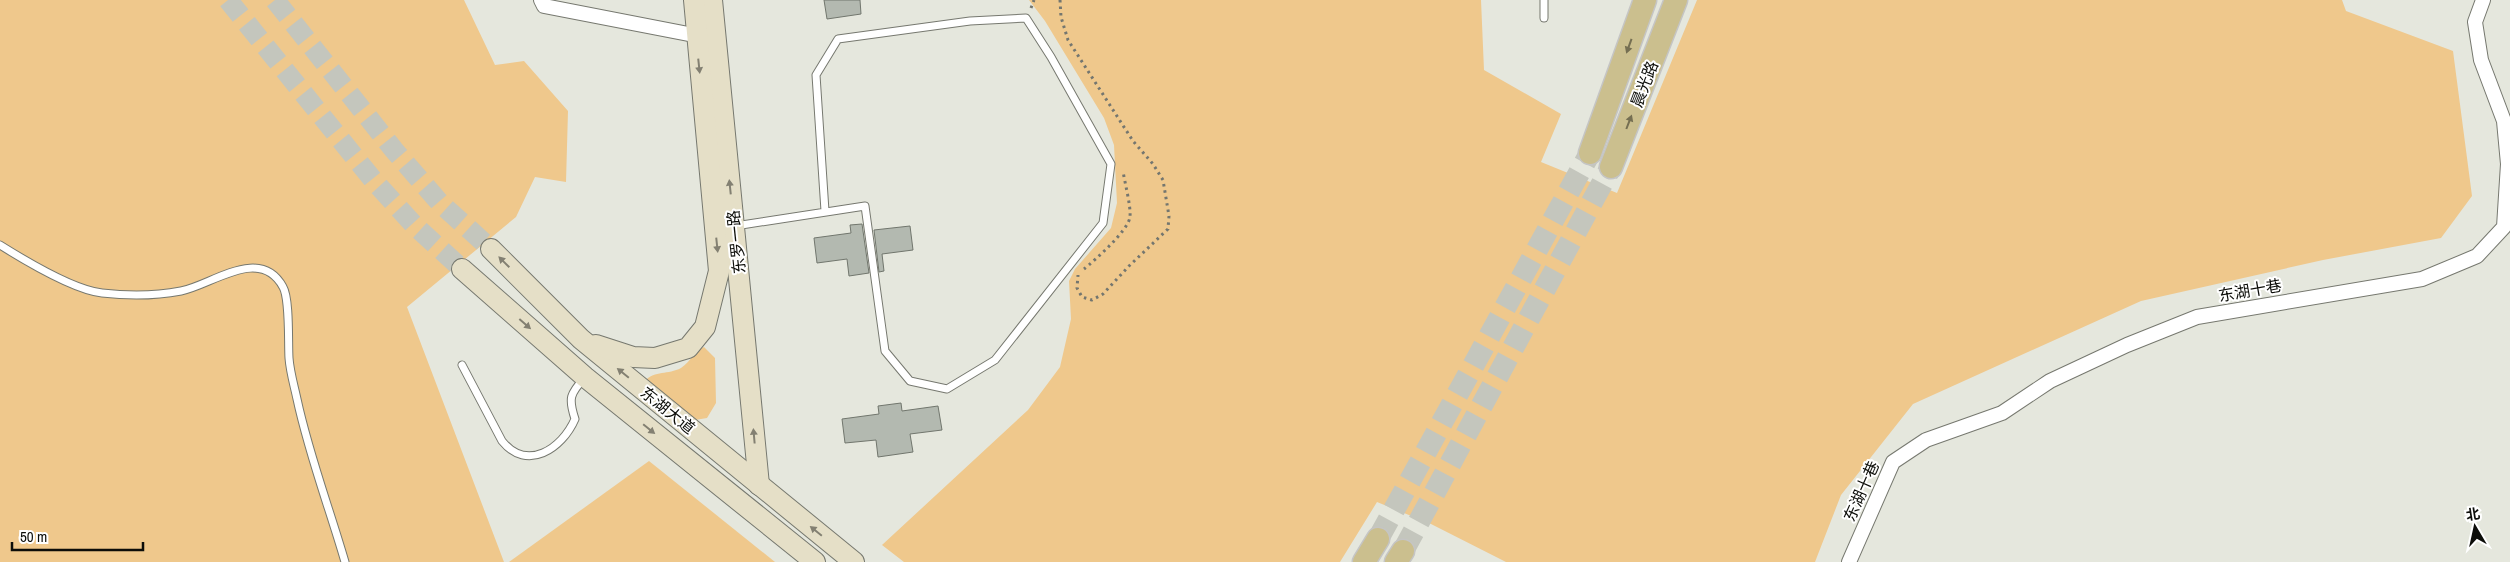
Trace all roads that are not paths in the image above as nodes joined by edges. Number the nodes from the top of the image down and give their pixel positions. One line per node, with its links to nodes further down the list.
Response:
1 (541, 0): 9 (street)
2 (694, 0): 9 (main road, 东罗一路)
3 (712, 0): 9 (main road, 东罗一路)
4 (1544, 0): 8 (lane)
5 (1645, 0): 10 (main road, 晨光路, one-way to 10)
6 (1676, 0): 11 (main road, 晨光路, one-way to 6)
7 (2483, 0): 26 (street, 东湖十巷)
8 (1544, 18)
9 (706, 37): 13 (main road, 东罗一路, one-way to 9); 17 (main road, 东罗一路, one-way to 17)
10 (1590, 153)
11 (1611, 167)
12 (825, 211): 12 (lane); 13 (lane)
13 (734, 226): 20 (main road, 东罗一路, one-way to 13)
14 (0, 245): 22 (lane)
15 (491, 249): 17 (main road, 东湖大道, one-way to 15)
16 (462, 269): 19 (main road, 东湖大道, one-way to 19)
17 (581, 339): 20 (main road, 东湖大道, one-way to 17)
18 (462, 366): 19 (lane)
19 (585, 377): 23 (main road, 东湖大道, one-way to 23)
20 (759, 485): 24 (main road, 东湖大道, one-way to 20)
21 (1378, 539): 25 (main road)
22 (345, 562)
23 (815, 562)
24 (854, 562)
25 (1364, 562)
26 (1849, 562)

